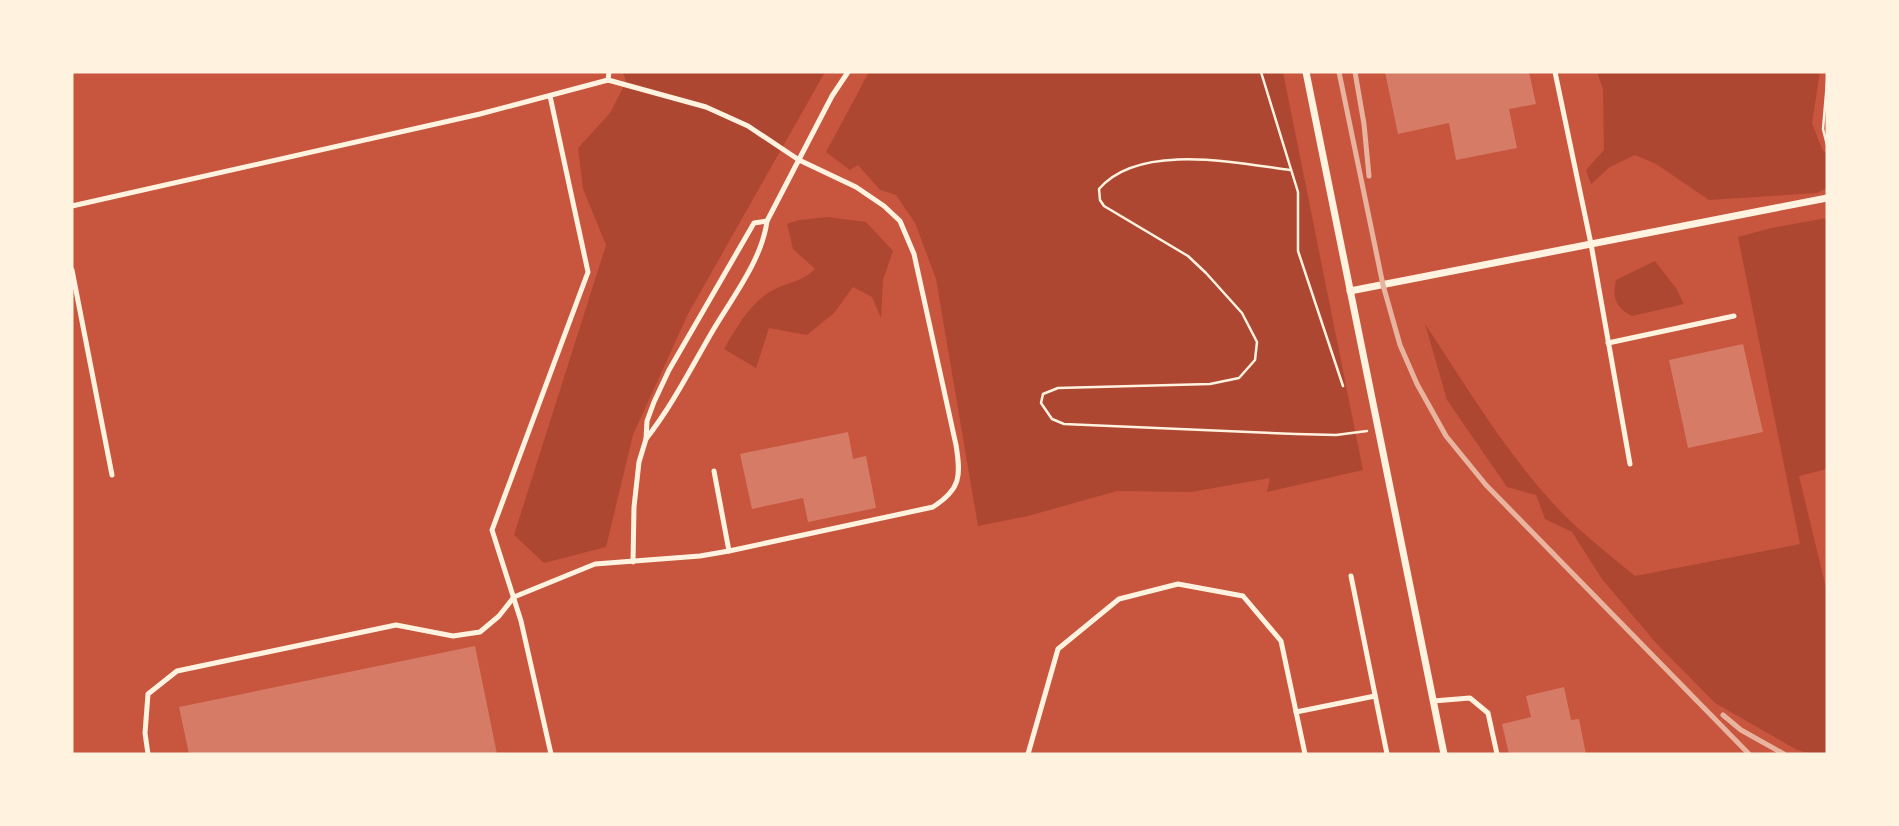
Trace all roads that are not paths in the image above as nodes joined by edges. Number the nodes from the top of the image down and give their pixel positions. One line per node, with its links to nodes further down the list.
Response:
1 (609, 72): 5 (lane)
2 (848, 72): 7 (lane)
3 (1306, 72): 13 (street)
4 (1555, 72): 11 (lane)
5 (608, 80): 6 (lane); 7 (lane)
6 (550, 96): 9 (lane); 23 (lane)
7 (800, 160): 10 (lane); 20 (lane)
8 (1827, 198): 11 (street)
9 (72, 206)
10 (766, 221): 16 (lane); 16 (lane)
11 (1591, 244): 13 (street); 15 (lane)
12 (72, 271): 19 (lane)
13 (1350, 291): 25 (street)
14 (1734, 316): 15 (lane)
15 (1608, 343): 17 (lane)
16 (646, 439): 21 (lane)
17 (1630, 464)
18 (713, 471): 20 (lane)
19 (112, 475)
20 (729, 551): 21 (lane)
21 (633, 562): 23 (lane)
22 (1351, 576): 24 (lane)
23 (514, 597): 27 (lane); 28 (lane)
24 (1375, 696): 26 (lane); 31 (lane)
25 (1433, 701): 32 (street); 33 (lane)
26 (1296, 712): 29 (lane); 30 (lane)
27 (148, 754)
28 (551, 754)
29 (1028, 754)
30 (1305, 754)
31 (1387, 754)
32 (1444, 754)
33 (1497, 754)

